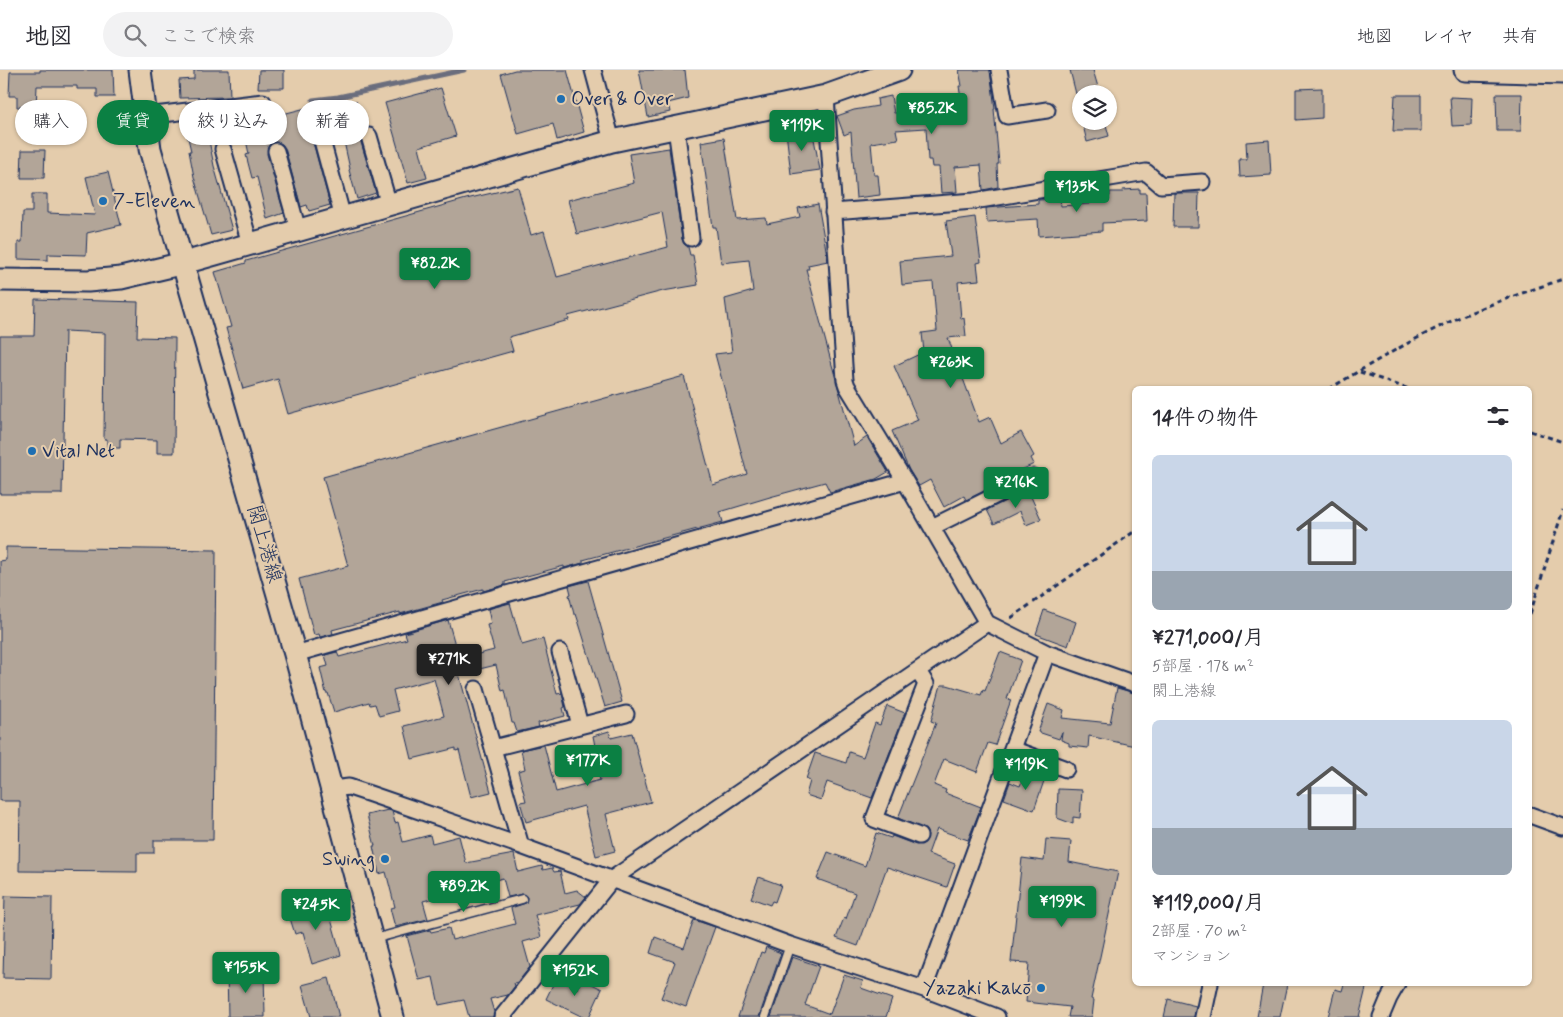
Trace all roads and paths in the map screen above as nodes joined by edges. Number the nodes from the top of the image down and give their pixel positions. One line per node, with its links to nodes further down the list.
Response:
1 (128, 70): 17 (street)
2 (140, 70): 10 (street, 閖上港線)
3 (593, 70): 14 (street)
4 (899, 70): 9 (street)
5 (1000, 70): 11 (street)
6 (1465, 70): 7 (street)
7 (1478, 70): 8 (street)
8 (1563, 73)
9 (826, 96): 12 (street); 22 (street)
10 (144, 100)
11 (1047, 110)
12 (676, 128): 14 (street); 25 (street)
13 (369, 136): 21 (street)
14 (612, 141): 21 (street)
15 (150, 145): 17 (street, 閖上港線)
16 (323, 145): 23 (street)
17 (150, 149): 27 (street, 閖上港線)
18 (223, 149): 26 (street)
19 (276, 151): 24 (street)
20 (1202, 182): 22 (street)
21 (389, 205): 23 (street)
22 (833, 212): 36 (street)
23 (343, 218): 24 (street)
24 (298, 230): 26 (street)
25 (691, 238)
26 (250, 244): 27 (street)
27 (184, 262): 29 (street); 44 (street, 閖上港線)
28 (1563, 279): 30 (path)
29 (0, 280)
30 (1359, 371): 31 (path); 32 (path)
31 (1334, 386)
32 (1401, 386)
33 (1532, 432): 34 (path)
34 (1563, 442)
35 (1034, 477): 38 (street)
36 (905, 481): 38 (street); 44 (street)
37 (1563, 510): 40 (path)
38 (932, 527): 41 (street)
39 (1132, 534): 41 (path)
40 (1532, 608)
41 (992, 626): 43 (street); 45 (street)
42 (560, 652): 49 (street)
43 (1047, 653): 46 (street); 51 (street)
44 (296, 654): 53 (street, 閖上港線)
45 (918, 671): 56 (street); 58 (street)
46 (1132, 683)
47 (476, 689): 50 (street)
48 (626, 714): 49 (street)
49 (580, 725): 50 (street)
50 (493, 748): 57 (street)
51 (1012, 750): 52 (street); 64 (street)
52 (1066, 769)
53 (332, 789): 57 (street); 60 (street, 閖上港線)
54 (1532, 816): 55 (street)
55 (1563, 827)
56 (919, 836)
57 (521, 846): 58 (street)
58 (612, 879): 61 (street); 66 (street)
59 (522, 899): 60 (lane)
60 (372, 940): 65 (street, 閖上港線)
61 (790, 945): 64 (street); 67 (lane)
62 (1210, 986): 69 (street)
63 (1396, 986): 70 (street)
64 (924, 989): 68 (street)
65 (393, 1017)
66 (502, 1017)
67 (765, 1017)
68 (997, 1017)
69 (1203, 1017)
70 (1381, 1017)

